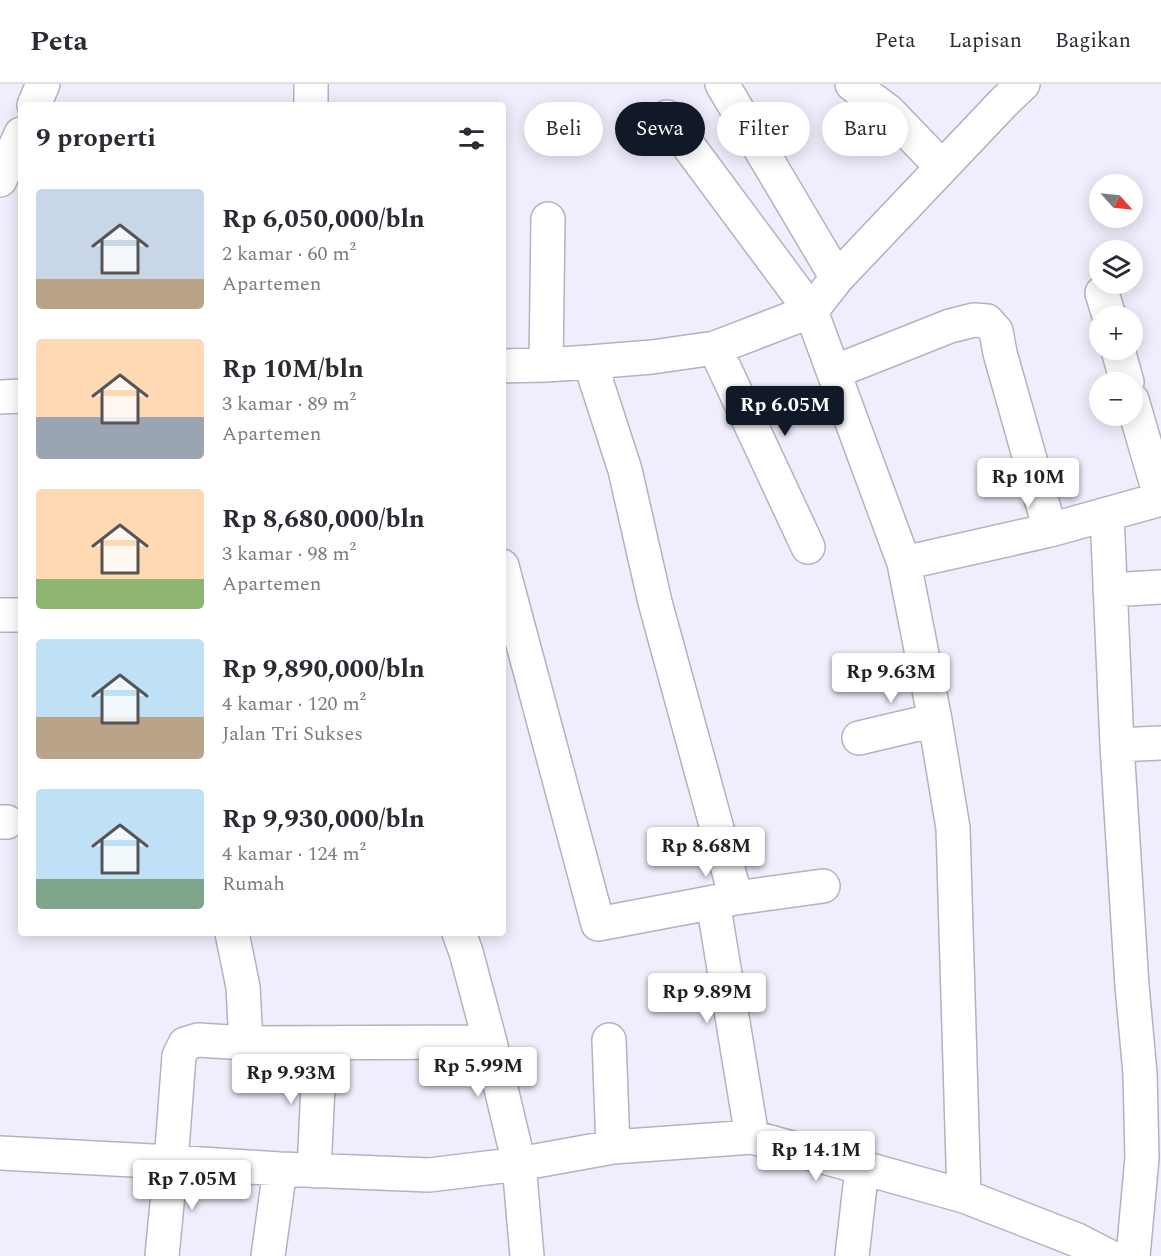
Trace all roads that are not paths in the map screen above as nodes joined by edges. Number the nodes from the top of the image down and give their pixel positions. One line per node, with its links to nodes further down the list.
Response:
1 (43, 84): 6 (street)
2 (312, 84): 7 (street)
3 (722, 84): 13 (street)
4 (852, 84): 10 (street)
5 (1005, 90): 10 (street)
6 (35, 102)
7 (311, 102)
8 (18, 141): 11 (street)
9 (696, 156): 14 (street)
10 (942, 167): 13 (street)
11 (0, 180)
12 (548, 219): 17 (street)
13 (837, 278): 14 (street)
14 (811, 311): 15 (street); 19 (street)
15 (715, 348): 16 (street); 26 (street)
16 (590, 362): 17 (street); 38 (street)
17 (546, 365): 18 (street)
18 (506, 366)
19 (834, 372): 25 (street); 27 (street)
20 (18, 396): 21 (street)
21 (0, 397)
22 (1140, 426): 23 (street)
23 (1161, 499): 24 (street)
24 (1107, 514): 25 (street); 30 (street)
25 (1050, 530): 27 (street)
26 (808, 547)
27 (904, 563): 33 (street)
28 (506, 581): 38 (street)
29 (1161, 587): 30 (street)
30 (1110, 590): 36 (street)
31 (0, 615): 32 (street)
32 (18, 615)
33 (935, 720): 34 (street); 55 (street)
34 (860, 738)
35 (1161, 743): 36 (street)
36 (1117, 745): 41 (street)
37 (823, 886): 38 (street)
38 (725, 900): 46 (street)
39 (233, 936): 44 (street)
40 (460, 936): 43 (street)
41 (1146, 989): 49 (street)
42 (609, 1040): 47 (street)
43 (490, 1042): 45 (street); 51 (street)
44 (246, 1043): 45 (street); 50 (street)
45 (320, 1043): 54 (street)
46 (752, 1137): 47 (street); 52 (street)
47 (613, 1147): 51 (street)
48 (0, 1153): 50 (street)
49 (1151, 1157): 61 (street)
50 (171, 1162): 53 (street); 56 (street)
51 (519, 1164): 54 (street); 58 (street)
52 (862, 1168): 55 (street); 59 (street)
53 (280, 1169): 54 (street); 57 (street)
54 (314, 1171)
55 (964, 1196): 60 (street)
56 (162, 1256)
57 (268, 1256)
58 (527, 1256)
59 (852, 1256)
60 (1108, 1256)
61 (1133, 1256)

